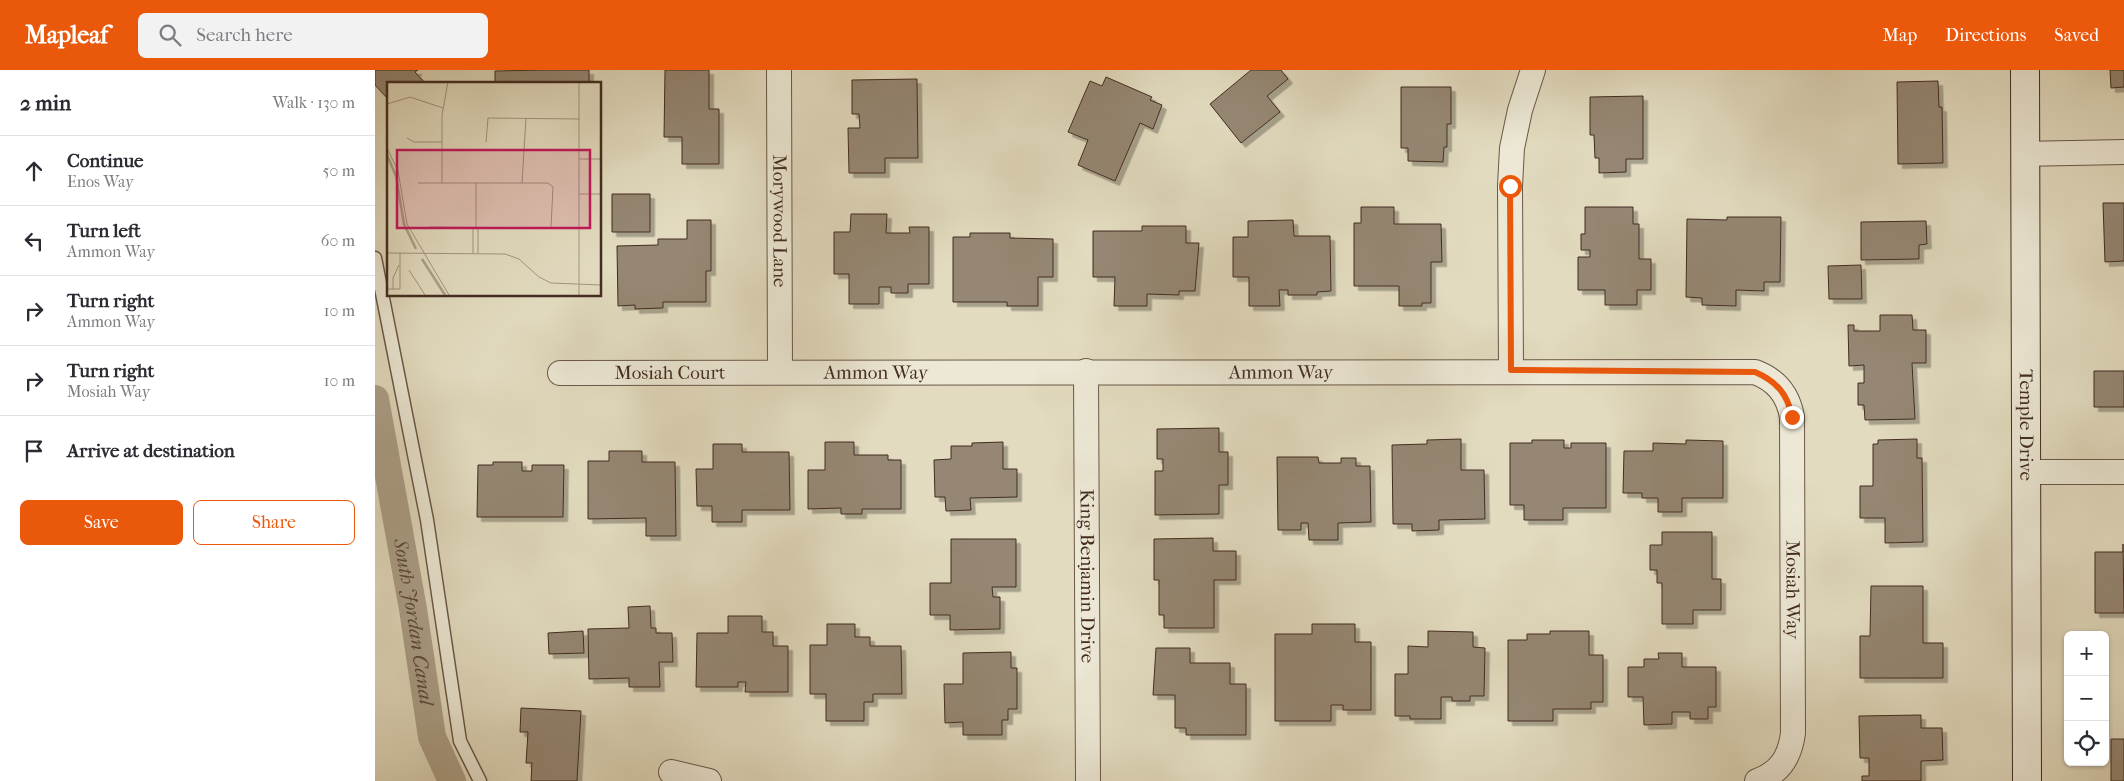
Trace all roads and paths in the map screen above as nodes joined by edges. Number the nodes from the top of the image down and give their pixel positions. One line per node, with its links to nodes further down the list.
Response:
1 (779, 70): 9 (street, Morywood Lane)
2 (1533, 70): 7 (street)
3 (2025, 70): 5 (street, Temple Drive)
4 (2124, 152): 5 (street)
5 (2025, 154): 12 (street, Temple Drive)
6 (375, 258): 15 (lane)
7 (1511, 370): 8 (street, Ammon Way); 11 (street, Ammon Way)
8 (1086, 371): 9 (street, Ammon Way); 17 (street, King Benjamin Drive)
9 (780, 372): 10 (street, Mosiah Court)
10 (560, 373)
11 (1778, 385): 18 (street, Mosiah Way)
12 (2026, 472): 13 (street); 19 (street, Temple Drive)
13 (2124, 472)
14 (671, 772): 16 (street)
15 (480, 781)
16 (709, 781)
17 (1088, 781)
18 (1757, 781)
19 (2027, 781)

